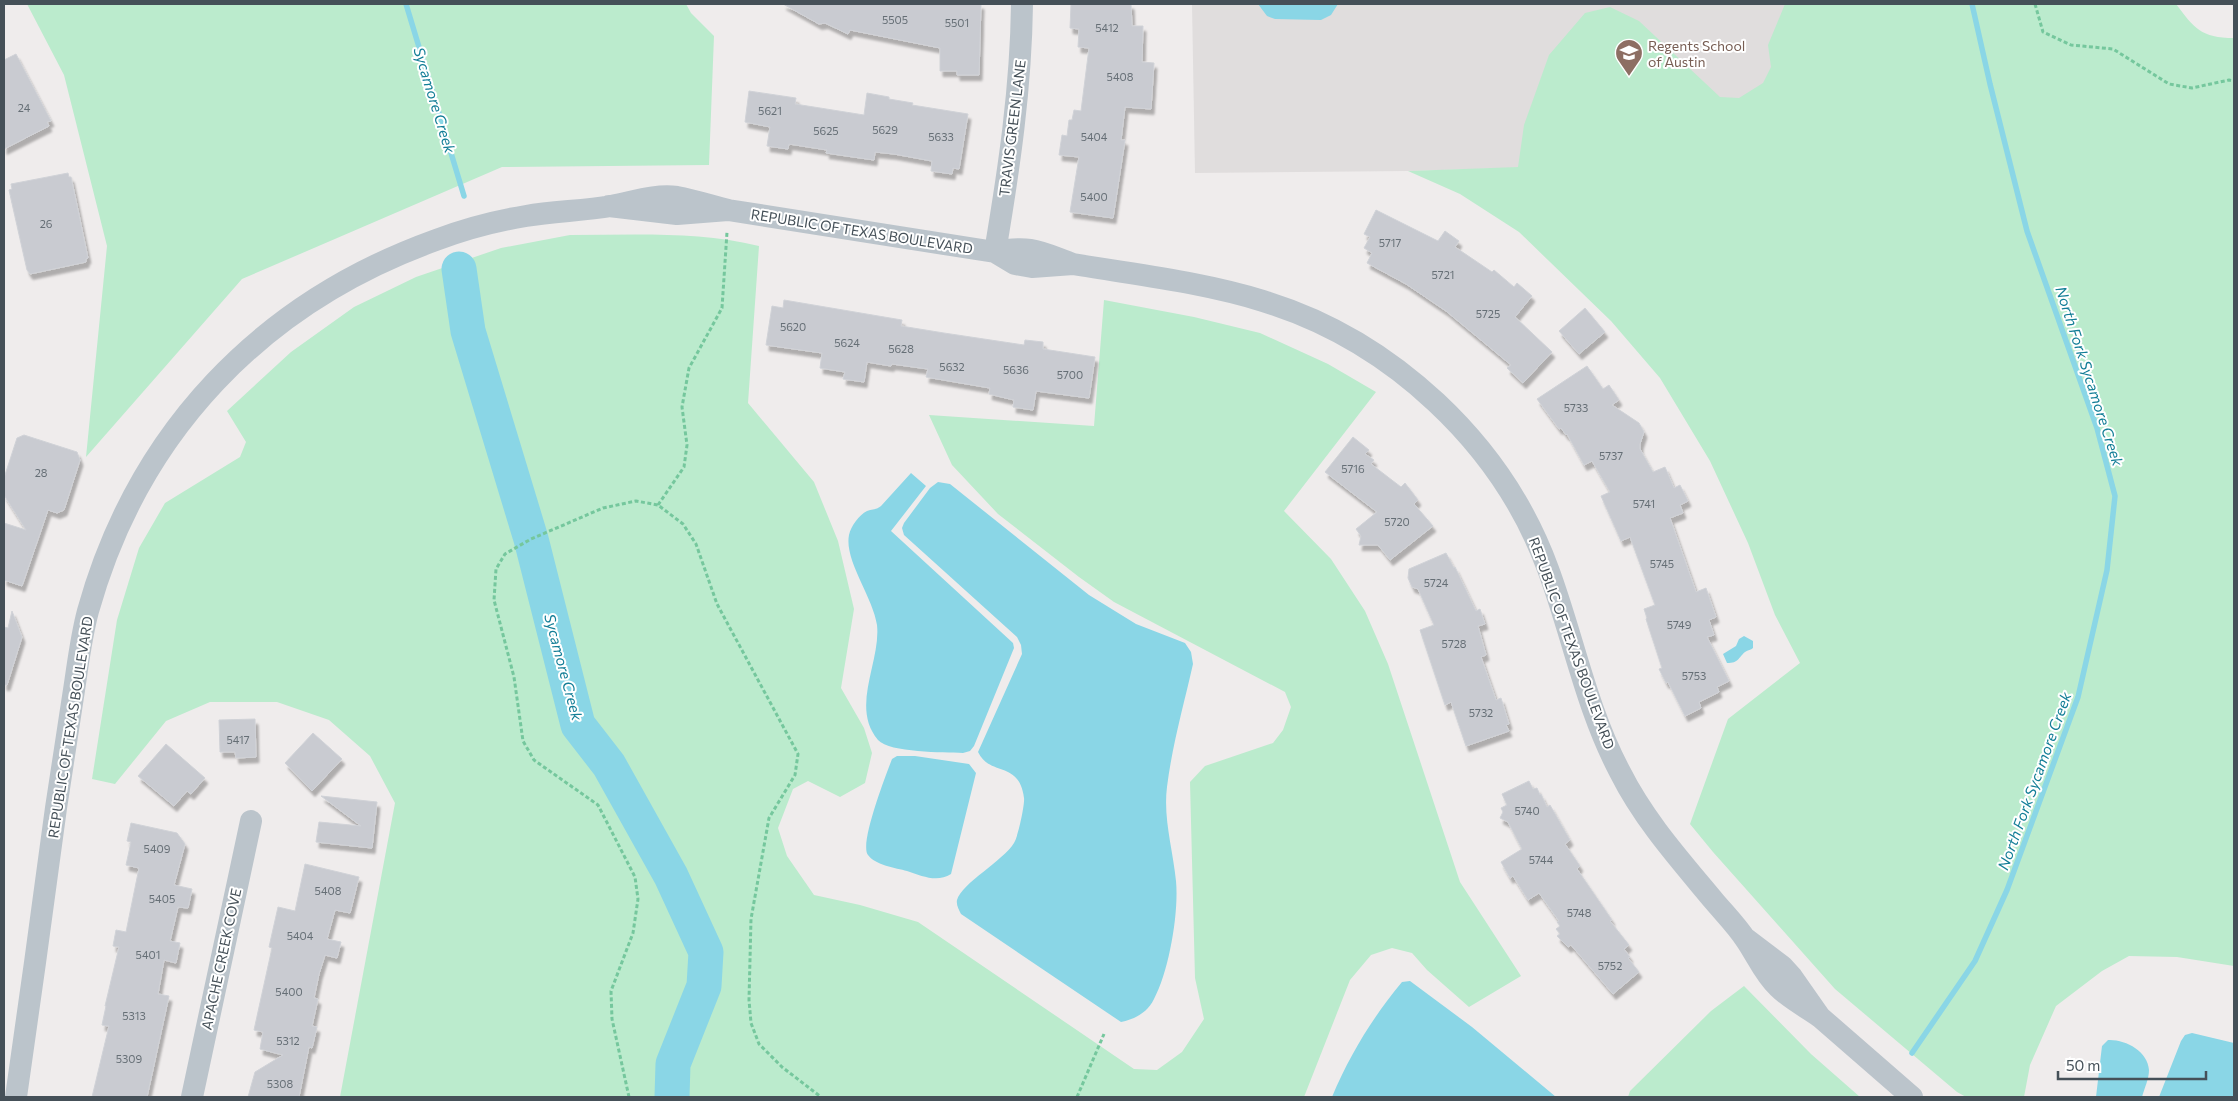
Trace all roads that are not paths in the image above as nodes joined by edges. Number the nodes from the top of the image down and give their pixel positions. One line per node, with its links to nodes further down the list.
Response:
1 (1022, 4): 2 (street, TRAVIS GREEN LANE)
2 (995, 252): 4 (street, REPUBLIC OF TEXAS BOULEVARD); 6 (street, REPUBLIC OF TEXAS BOULEVARD)
3 (251, 821): 5 (street, APACHE CREEK COVE)
4 (16, 1097)
5 (192, 1097)
6 (1912, 1097)

